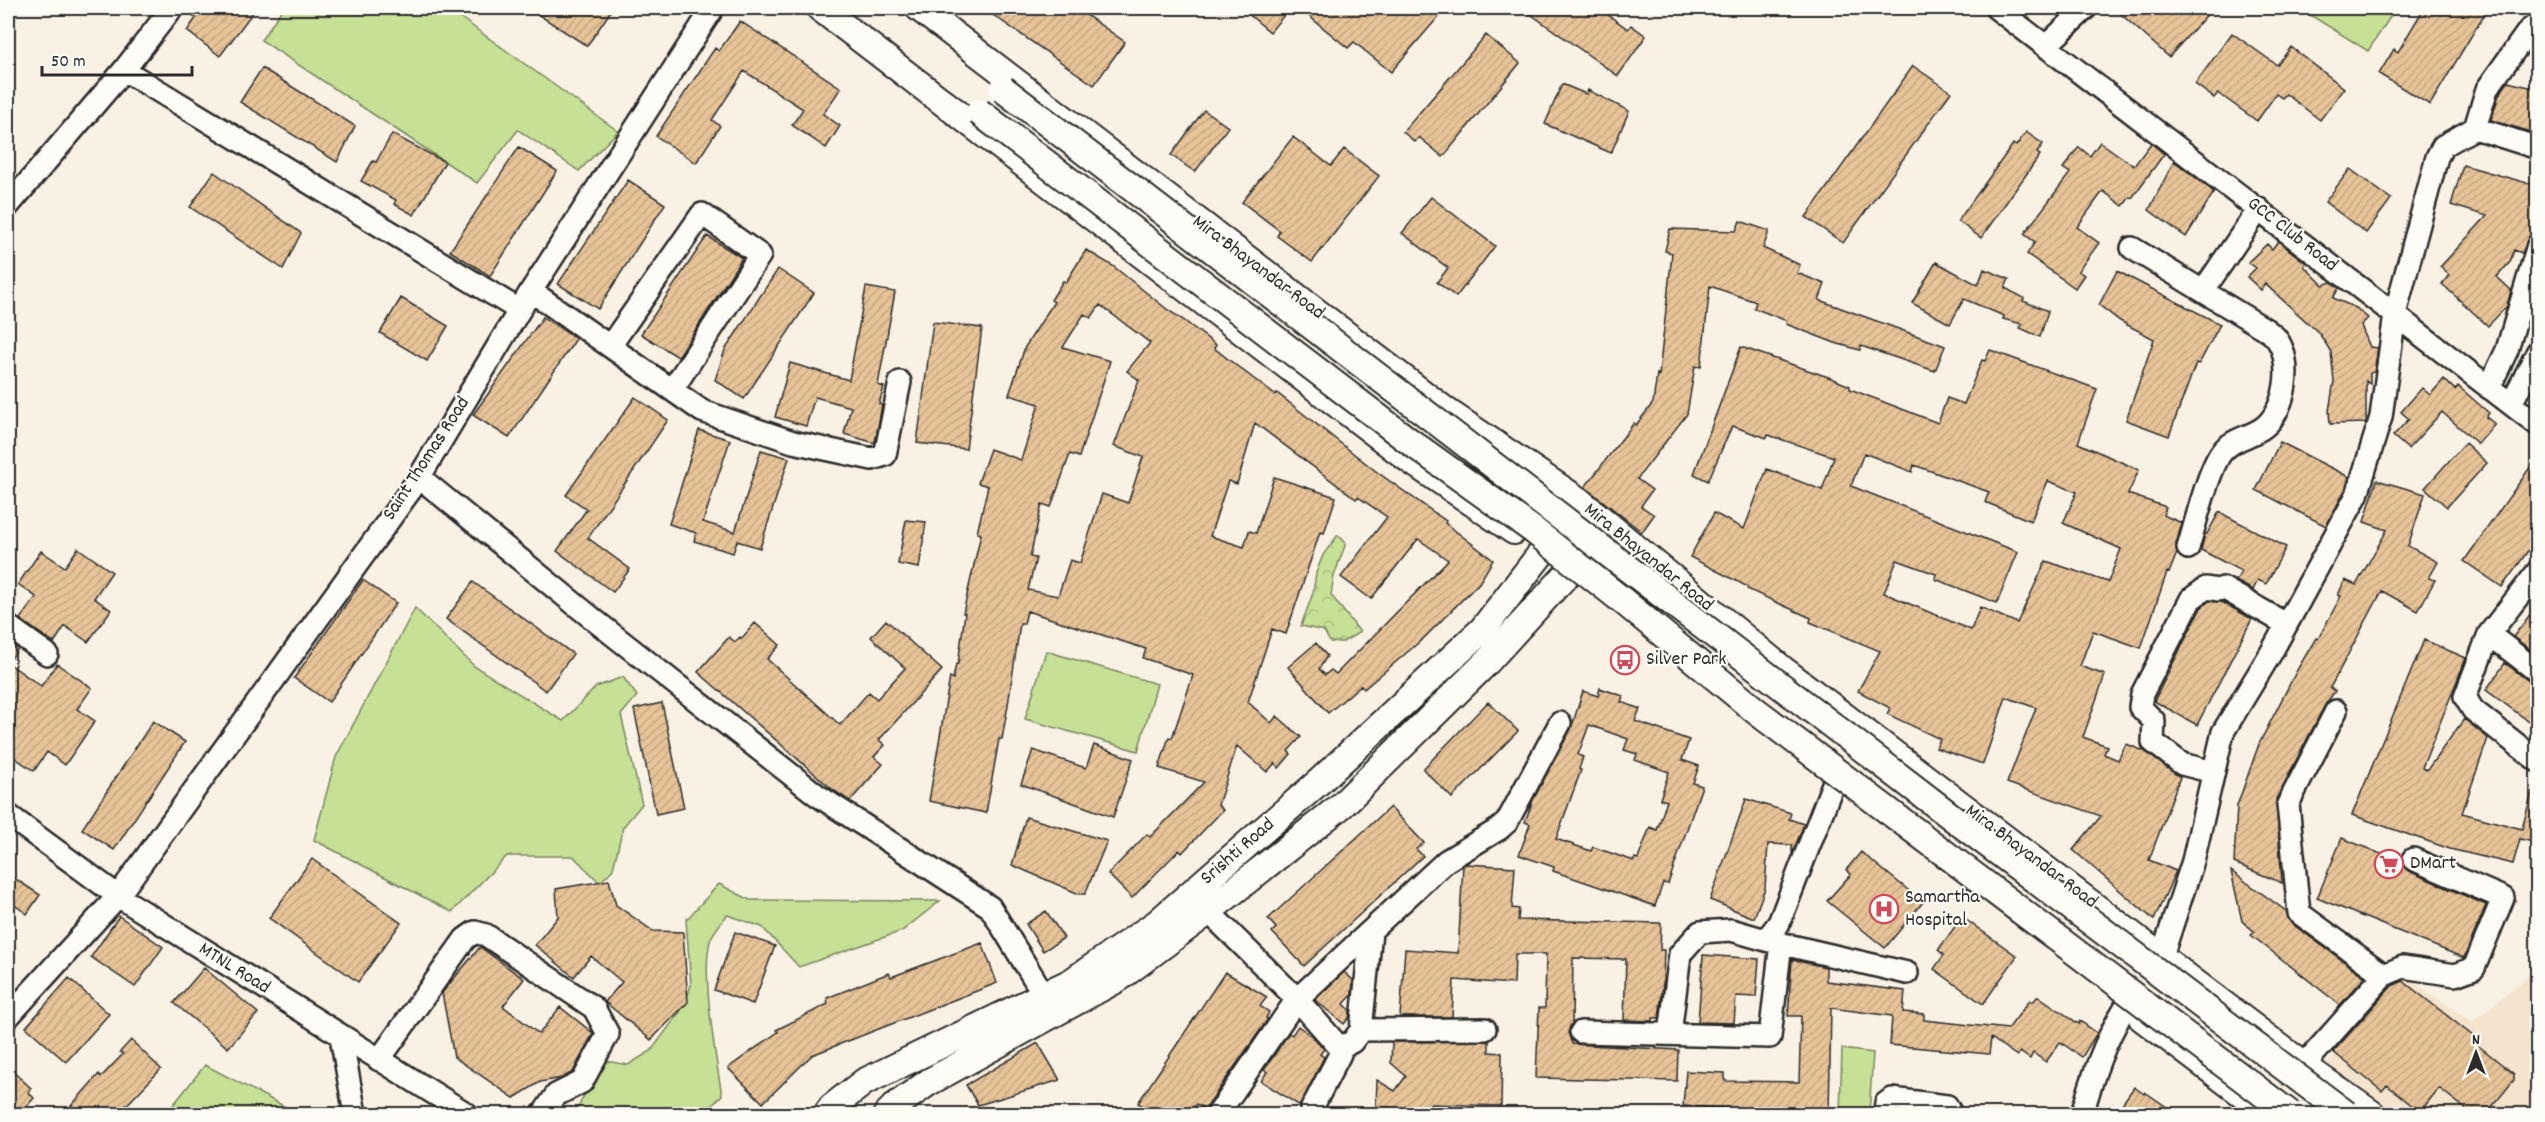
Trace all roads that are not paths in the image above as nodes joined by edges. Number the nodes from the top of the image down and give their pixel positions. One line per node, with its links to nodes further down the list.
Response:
1 (172, 8): 11 (street)
2 (713, 8): 18 (street, Saint Thomas Road)
3 (820, 8): 10 (main road)
4 (915, 8): 82 (main road, bridge)
5 (920, 8): 30 (main road, Mira Bhayandar Road)
6 (1996, 8): 9 (street, GCC Club Road)
7 (2086, 8): 9 (street)
8 (2538, 24): 12 (street)
9 (2047, 45): 15 (street, GCC Club Road)
10 (871, 46): 33 (main road); 81 (main road, bridge)
11 (124, 70): 14 (street); 20 (street)
12 (2475, 128): 13 (street); 21 (street)
13 (2538, 148)
14 (8, 206)
15 (2259, 209): 19 (street); 21 (street, GCC Club Road)
16 (2538, 245): 25 (street)
17 (2132, 248): 19 (street)
18 (531, 291): 20 (street, Saint Thomas Road); 22 (street)
19 (2203, 291): 32 (street)
20 (519, 310): 29 (street, Saint Thomas Road)
21 (2395, 314): 25 (street, GCC Club Road); 36 (street)
22 (610, 346): 26 (street); 26 (street)
23 (2538, 351): 27 (street)
24 (900, 382): 26 (street)
25 (2489, 388): 27 (street, GCC Club Road)
26 (672, 390)
27 (2511, 404): 28 (street, GCC Club Road)
28 (2538, 425)
29 (419, 477): 50 (street, Saint Thomas Road); 58 (street)
30 (1578, 500): 31 (main road, Mira Bhayandar Road); 33 (main road, Srishti Road)
31 (1608, 524): 34 (main road, Srishti Road); 54 (main road, Mira Bhayandar Road)
32 (2188, 548)
33 (1544, 551): 34 (main road); 45 (main road, Srishti Road)
34 (1570, 571): 46 (main road); 47 (main road, Srishti Road)
35 (2537, 573): 38 (street)
36 (2286, 624): 44 (street); 44 (street)
37 (8, 626): 39 (street)
38 (2489, 634): 40 (street); 43 (street)
39 (47, 654)
40 (2538, 672)
41 (2336, 711): 57 (street)
42 (1560, 723): 52 (street)
43 (2538, 761)
44 (2213, 772): 54 (street)
45 (1321, 780): 47 (main road); 55 (main road, Srishti Road)
46 (1833, 784): 53 (street); 60 (main road)
47 (1342, 806): 51 (main road, Srishti Road)
48 (8, 815): 50 (street, MTNL Road)
49 (2413, 859): 57 (street)
50 (118, 896): 61 (street, Saint Thomas Road); 66 (street, MTNL Road)
51 (1208, 911): 55 (main road, Srishti Road); 59 (street)
52 (1371, 932): 59 (street); 63 (street)
53 (1774, 942): 56 (street); 65 (street); 65 (street)
54 (2162, 956): 69 (main road, Mira Bhayandar Road)
55 (1123, 960): 58 (main road, Srishti Road); 75 (main road, Srishti Road)
56 (1907, 973)
57 (2384, 975): 69 (street)
58 (1044, 995): 74 (main road, Srishti Road)
59 (1297, 999): 67 (street); 76 (street)
60 (2126, 1006): 79 (street); 80 (main road)
61 (8, 1017)
62 (1485, 1029): 63 (street)
63 (1362, 1030): 67 (street)
64 (1581, 1032): 65 (street)
65 (1670, 1034)
66 (341, 1037): 68 (street, MTNL Road); 71 (street)
67 (1339, 1047): 70 (street)
68 (379, 1060): 72 (street, MTNL Road); 73 (street)
69 (2304, 1065): 83 (main road, Mira Bhayandar Road)
70 (1312, 1108)
71 (355, 1114)
72 (467, 1114)
73 (543, 1114)
74 (826, 1114)
75 (887, 1114)
76 (1218, 1114)
77 (1885, 1114): 78 (street)
78 (1951, 1114)
79 (2082, 1114)
80 (2268, 1114)
81 (2290, 1114)
82 (2346, 1114)
83 (2372, 1114)

